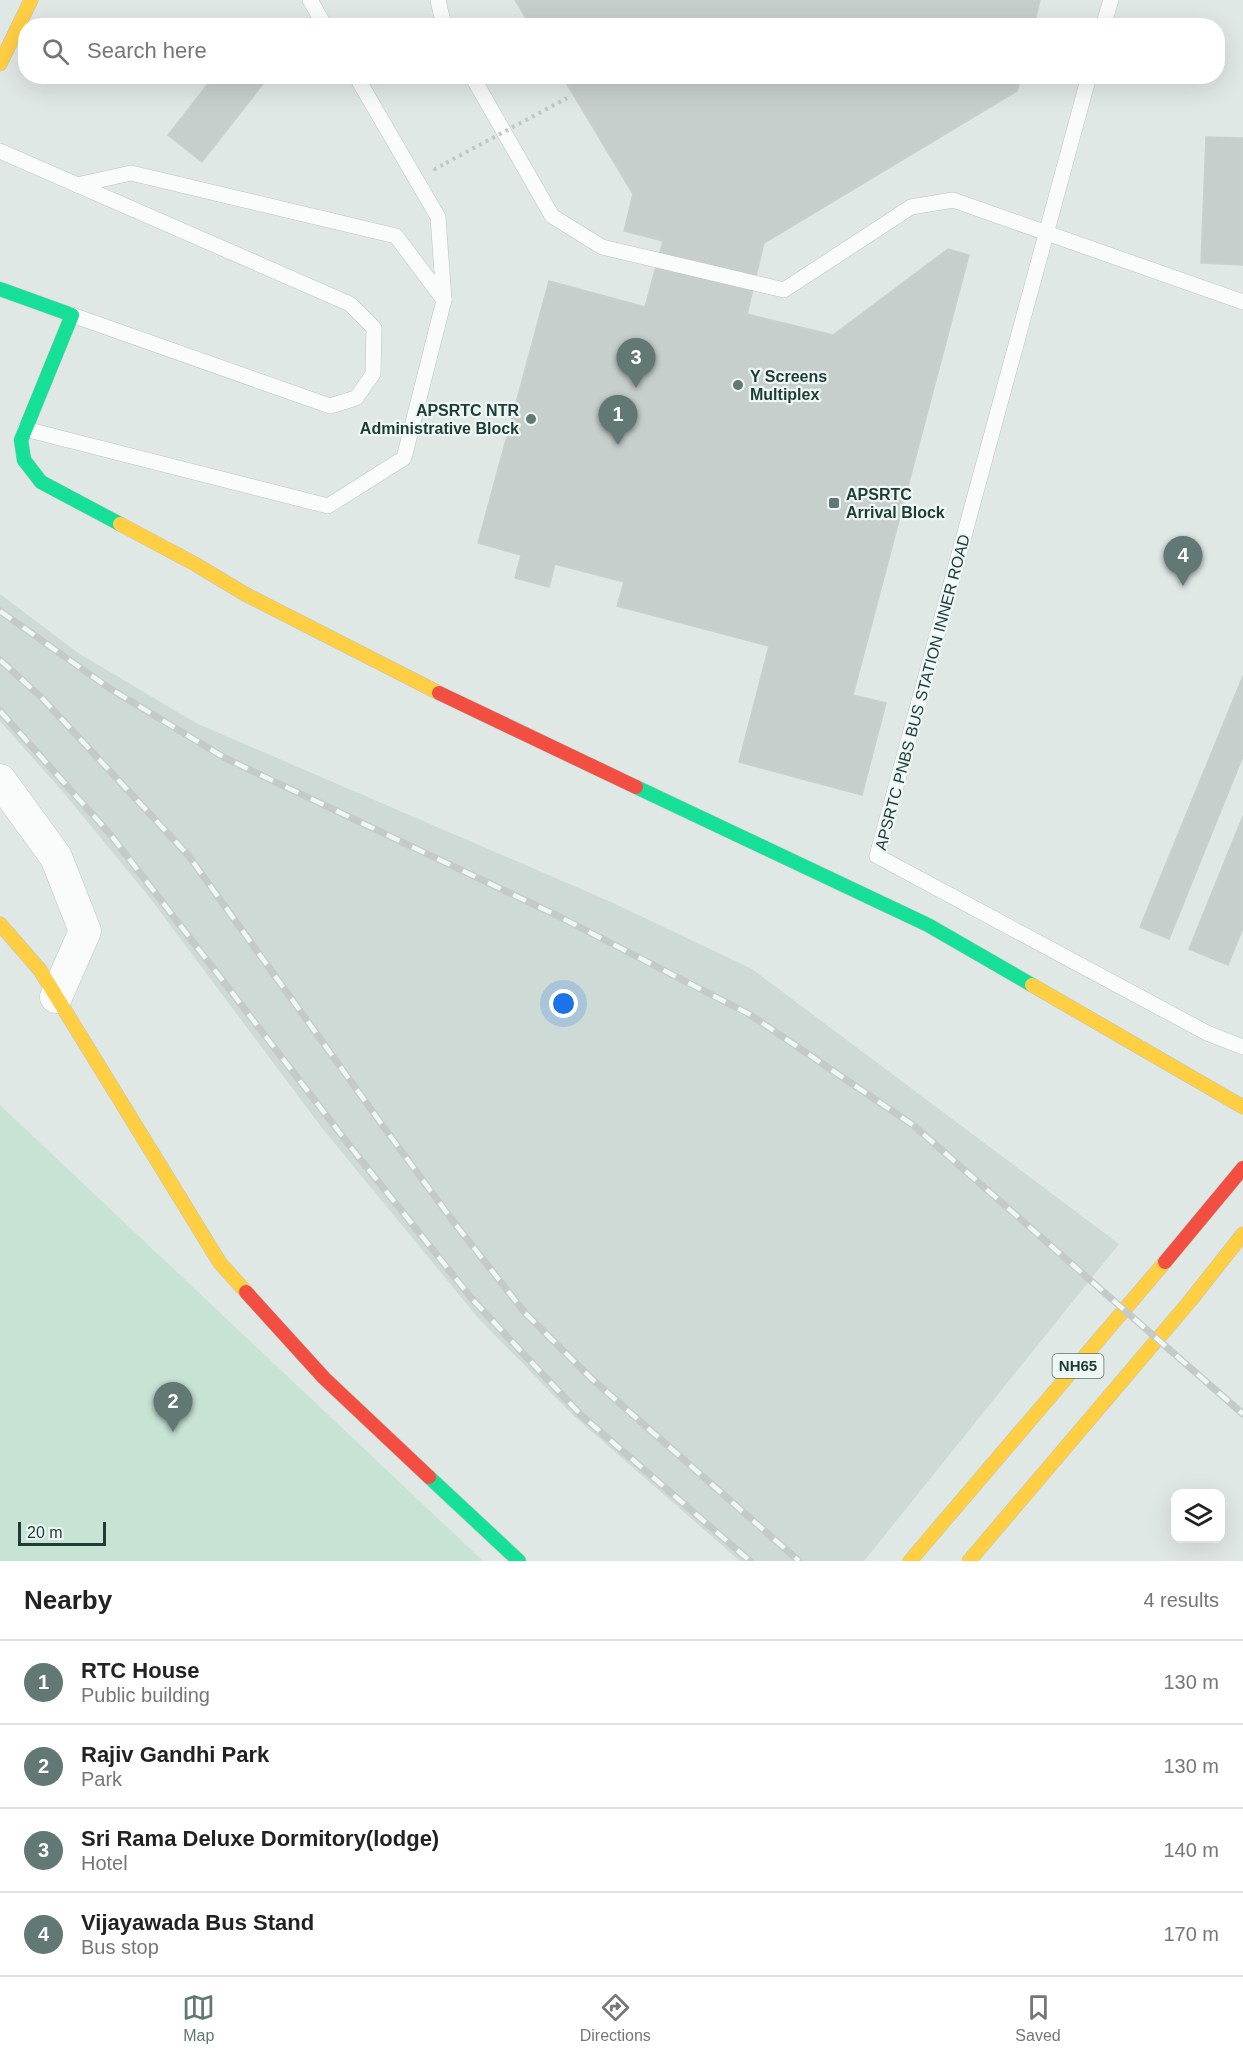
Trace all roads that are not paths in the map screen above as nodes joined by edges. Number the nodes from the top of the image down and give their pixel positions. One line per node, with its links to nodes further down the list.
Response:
1 (31, 0): 5 (main road)
2 (310, 0): 6 (lane)
3 (438, 0): 7 (lane)
4 (1111, 0): 8 (lane)
5 (22, 18)
6 (320, 18)
7 (442, 18)
8 (1105, 18)
9 (18, 27): 10 (main road)
10 (0, 64)
11 (361, 84): 18 (lane)
12 (477, 84): 16 (lane)
13 (1087, 84): 16 (lane, APSRTC PNBS BUS STATION INNER ROAD)
14 (0, 151): 15 (lane)
15 (77, 185): 18 (lane); 20 (lane)
16 (1045, 234): 19 (lane); 25 (lane, APSRTC PNBS BUS STATION INNER ROAD)
17 (0, 289): 20 (main road)
18 (444, 300): 21 (lane)
19 (1243, 302)
20 (72, 315): 21 (main road)
21 (25, 429): 26 (main road)
22 (0, 780): 24 (street)
23 (0, 924): 24 (main road)
24 (56, 997): 29 (main road)
25 (1243, 1047)
26 (1243, 1107)
27 (1243, 1168): 30 (main road, NH65)
28 (1243, 1234): 31 (main road, NH65)
29 (519, 1561)
30 (910, 1561)
31 (969, 1561)

